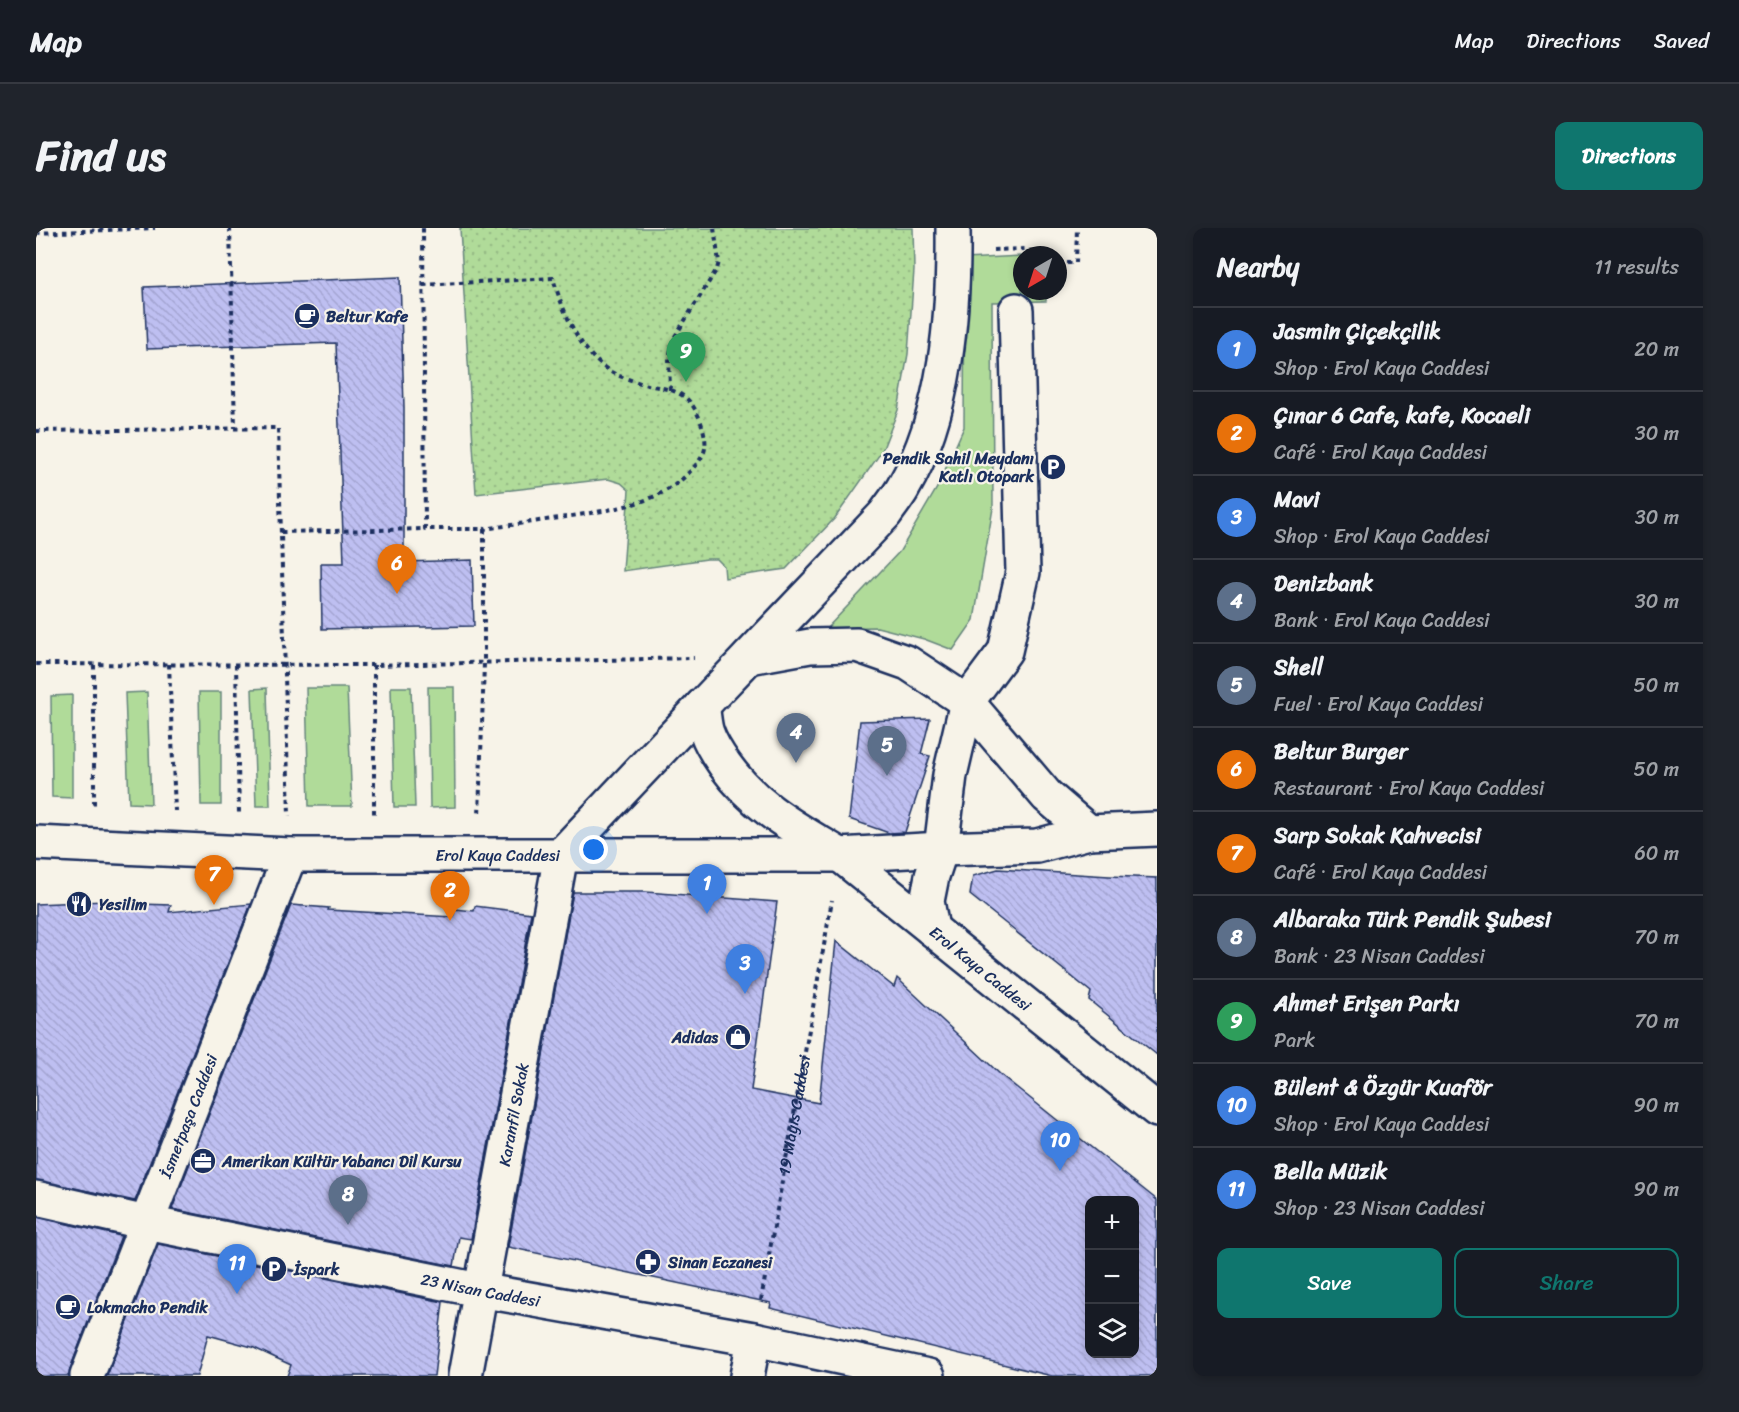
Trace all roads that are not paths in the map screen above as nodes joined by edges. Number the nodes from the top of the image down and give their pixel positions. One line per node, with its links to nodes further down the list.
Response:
1 (953, 228): 3 (main road)
2 (1016, 310): 4 (main road)
3 (749, 657): 4 (main road); 5 (main road)
4 (967, 702): 7 (main road); 10 (main road)
5 (702, 706): 13 (main road); 14 (main road)
6 (1157, 829): 7 (main road)
7 (1089, 832): 9 (main road)
8 (36, 843): 12 (main road, Erol Kaya Caddesi)
9 (1037, 846): 10 (main road); 11 (main road)
10 (941, 849): 14 (main road); 15 (main road)
11 (1157, 850)
12 (290, 855): 13 (main road, Erol Kaya Caddesi); 18 (main road, İsmetpaşa Caddesi)
13 (561, 855): 14 (main road, Erol Kaya Caddesi); 19 (main road, Karanfil Sokak)
14 (840, 855): 15 (main road, Erol Kaya Caddesi)
15 (932, 929): 16 (main road, Erol Kaya Caddesi)
16 (1157, 1110)
17 (36, 1198): 18 (main road, 23 Nisan Caddesi)
18 (147, 1223): 19 (main road, 23 Nisan Caddesi); 21 (main road, İsmetpaşa Caddesi)
19 (479, 1290): 20 (main road, 23 Nisan Caddesi); 22 (main road, Karanfil Sokak)
20 (754, 1339): 23 (main road); 24 (main road, 23 Nisan Caddesi)
21 (87, 1376)
22 (465, 1376)
23 (747, 1376)
24 (928, 1376)

